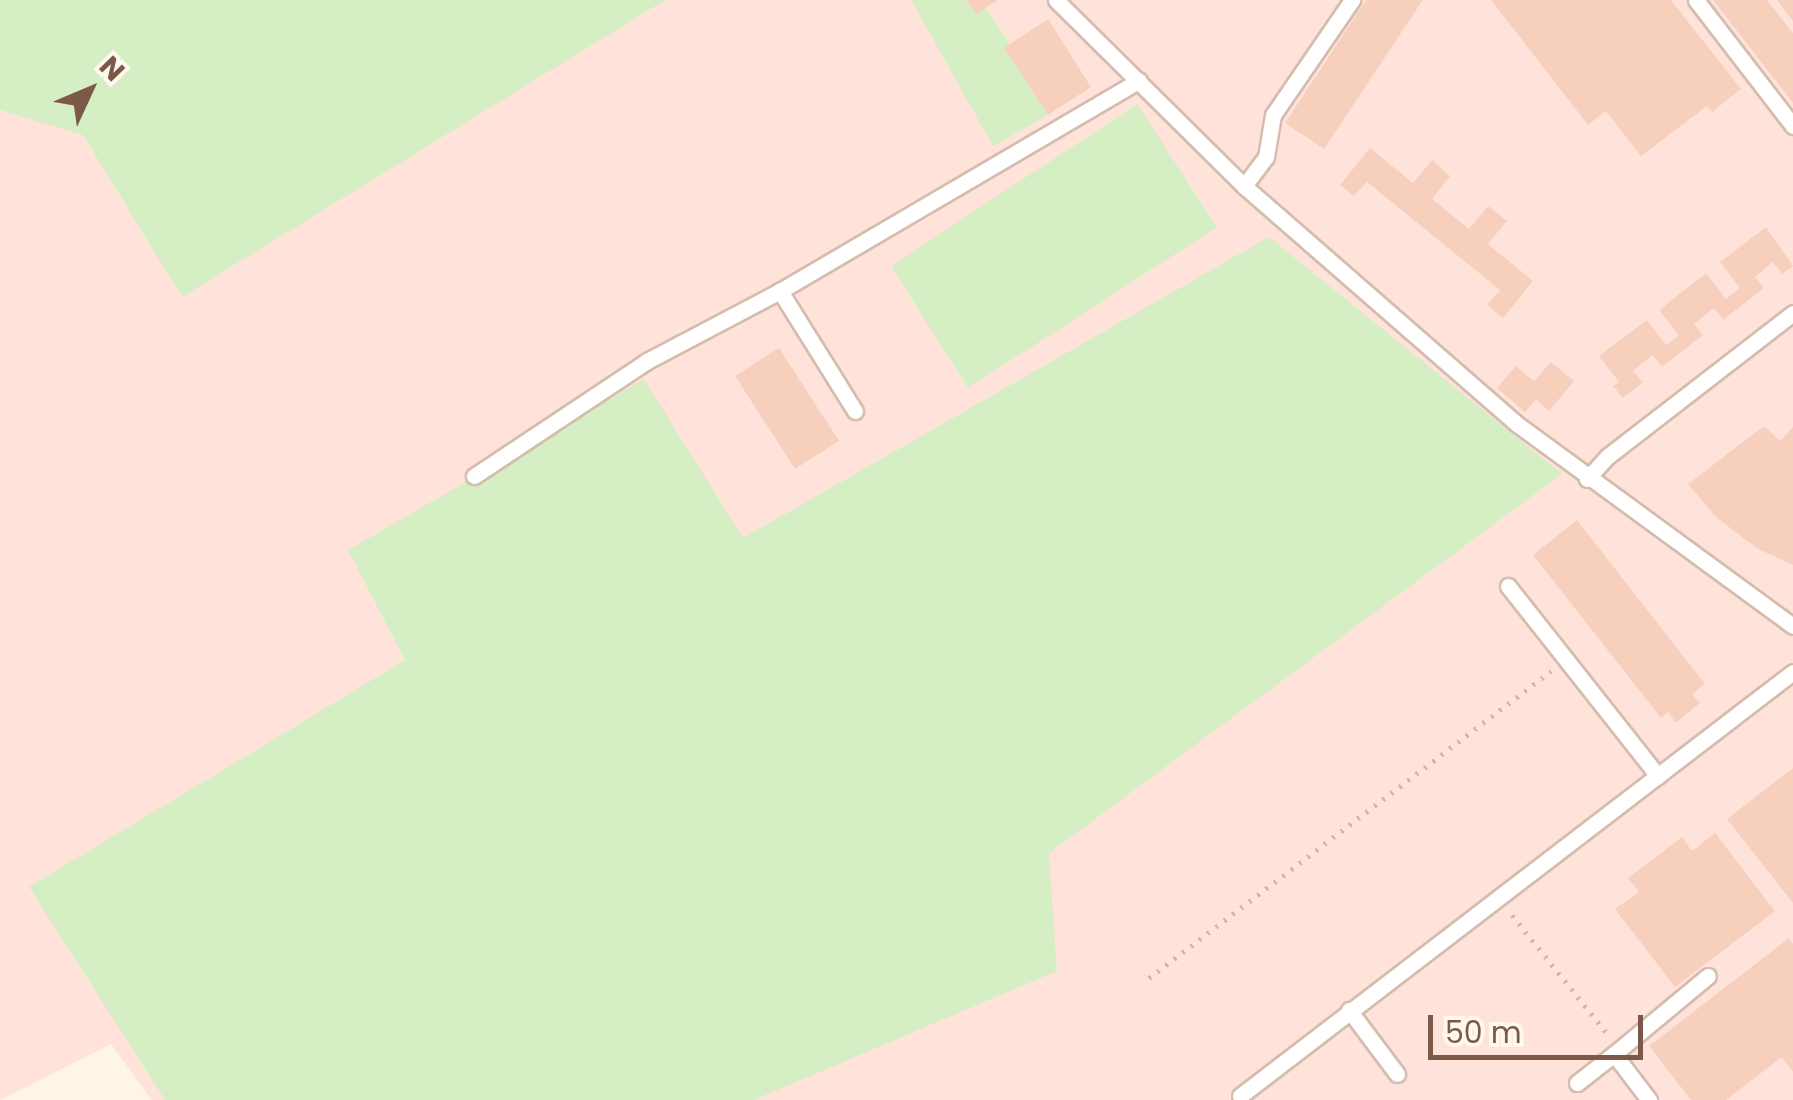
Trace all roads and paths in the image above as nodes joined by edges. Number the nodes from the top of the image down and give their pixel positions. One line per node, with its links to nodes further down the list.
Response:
1 (1056, 0): 4 (lane)
2 (1352, 0): 6 (lane)
3 (1696, 0): 5 (lane)
4 (1138, 80): 6 (lane); 7 (lane)
5 (1793, 126)
6 (1244, 186): 11 (lane)
7 (780, 291): 9 (lane); 10 (lane)
8 (1793, 313): 11 (lane)
9 (855, 412)
10 (474, 476)
11 (1586, 479): 13 (lane)
12 (1508, 586): 14 (lane)
13 (1793, 626)
14 (1566, 660): 16 (lane); 19 (path)
15 (1793, 672): 16 (lane)
16 (1658, 776): 17 (lane)
17 (1498, 898): 20 (lane); 21 (path)
18 (1708, 976): 21 (lane)
19 (1149, 978)
20 (1349, 1010): 22 (lane); 24 (lane)
21 (1616, 1052): 23 (lane); 25 (lane)
22 (1397, 1074)
23 (1577, 1082)
24 (1240, 1096)
25 (1649, 1100)

